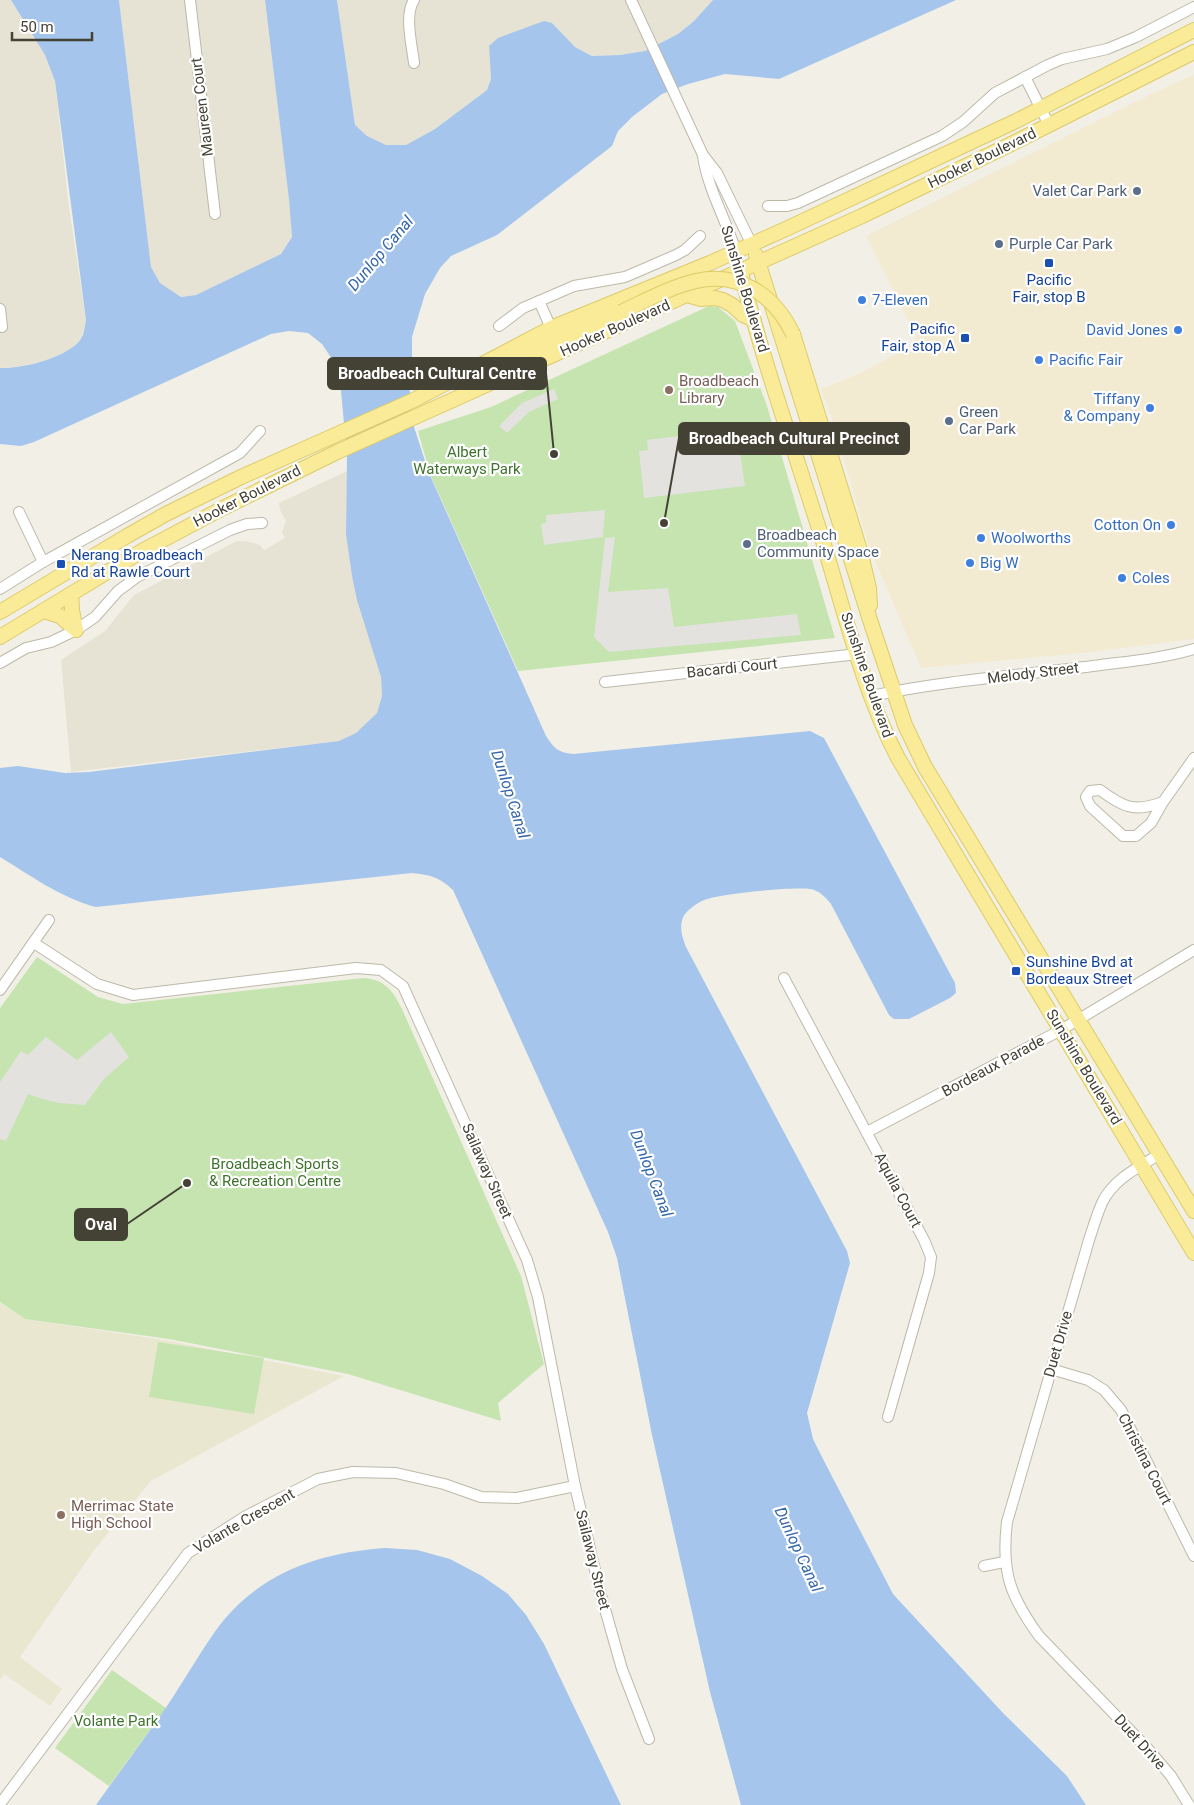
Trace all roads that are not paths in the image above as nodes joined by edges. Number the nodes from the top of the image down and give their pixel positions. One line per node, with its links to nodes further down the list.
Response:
1 (190, 0): 13 (street, Maureen Court)
2 (414, 0): 7 (street)
3 (631, 0): 11 (street, Sunshine Boulevard)
4 (1194, 7): 8 (street)
5 (1194, 30): 9 (main road, Hooker Boulevard)
6 (1194, 52): 10 (main road, Hooker Boulevard)
7 (414, 63)
8 (1025, 77): 9 (street, Hooker Boulevard); 12 (street)
9 (1040, 108): 10 (street, Hooker Boulevard); 15 (main road, Hooker Boulevard)
10 (1049, 125): 17 (main road, Hooker Boulevard)
11 (702, 155): 15 (street, Sunshine Boulevard); 16 (street, Sunshine Boulevard)
12 (768, 206)
13 (215, 214)
14 (700, 236): 20 (street)
15 (752, 245): 16 (main road, Hooker Boulevard); 17 (main road, Sunshine Boulevard)
16 (736, 252): 18 (main road, Sunshine Boulevard); 25 (main road, Hooker Boulevard)
17 (759, 262): 18 (main road, Hooker Boulevard); 35 (main road, Sunshine Boulevard)
18 (741, 271): 19 (main road, Hooker Boulevard); 22 (main road, Sunshine Boulevard)
19 (687, 295): 22 (main road); 32 (main road, Hooker Boulevard)
20 (539, 301): 23 (street); 25 (street, Hooker Boulevard)
21 (0, 309): 24 (street)
22 (754, 320): 39 (main road, Sunshine Boulevard)
23 (499, 326)
24 (2, 327)
25 (551, 328): 26 (main road, Hooker Boulevard)
26 (500, 355): 34 (main road, Hooker Boulevard); 35 (main road, bridge)
27 (260, 431): 30 (street)
28 (19, 512): 30 (street)
29 (262, 523): 36 (street, Hooker Boulevard)
30 (43, 562): 31 (street)
31 (0, 589)
32 (71, 594): 33 (main road, Hooker Boulevard); 36 (main road)
33 (44, 611): 36 (main road); 37 (main road, Hooker Boulevard)
34 (0, 612)
35 (870, 620): 42 (main road, Sunshine Boulevard)
36 (76, 630): 40 (street, Hooker Boulevard)
37 (0, 637)
38 (1194, 650): 42 (street, Melody Street)
39 (858, 654): 41 (street, Bacardi Court); 43 (main road, Sunshine Boulevard)
40 (0, 663)
41 (605, 682)
42 (894, 691): 43 (street, Melody Street); 51 (main road, Sunshine Boulevard)
43 (871, 696): 52 (main road, Sunshine Boulevard)
44 (1194, 758): 45 (street)
45 (1163, 802): 45 (street)
46 (49, 920): 47 (street)
47 (34, 943): 50 (street); 60 (street, Sailaway Street)
48 (1194, 950): 51 (street, Bordeaux Parade)
49 (784, 978): 53 (street, Aquila Court)
50 (0, 990)
51 (1078, 1020): 52 (street, Bordeaux Parade); 54 (main road, Sunshine Boulevard)
52 (1061, 1030): 53 (street, Bordeaux Parade); 55 (main road, Sunshine Boulevard)
53 (867, 1132): 59 (street, Aquila Court)
54 (1160, 1154): 55 (street, Duet Drive); 56 (main road, Sunshine Boulevard)
55 (1143, 1165): 57 (main road, Sunshine Boulevard); 58 (street, Duet Drive)
56 (1194, 1211)
57 (1194, 1253)
58 (1051, 1369): 61 (street, Christina Court); 62 (street, Duet Drive)
59 (888, 1417)
60 (575, 1486): 64 (street, Sailaway Street); 65 (street, Volante Crescent)
61 (1194, 1556)
62 (1004, 1562): 63 (street); 66 (street, Duet Drive)
63 (984, 1566)
64 (649, 1739)
65 (0, 1804)
66 (1189, 1805)

